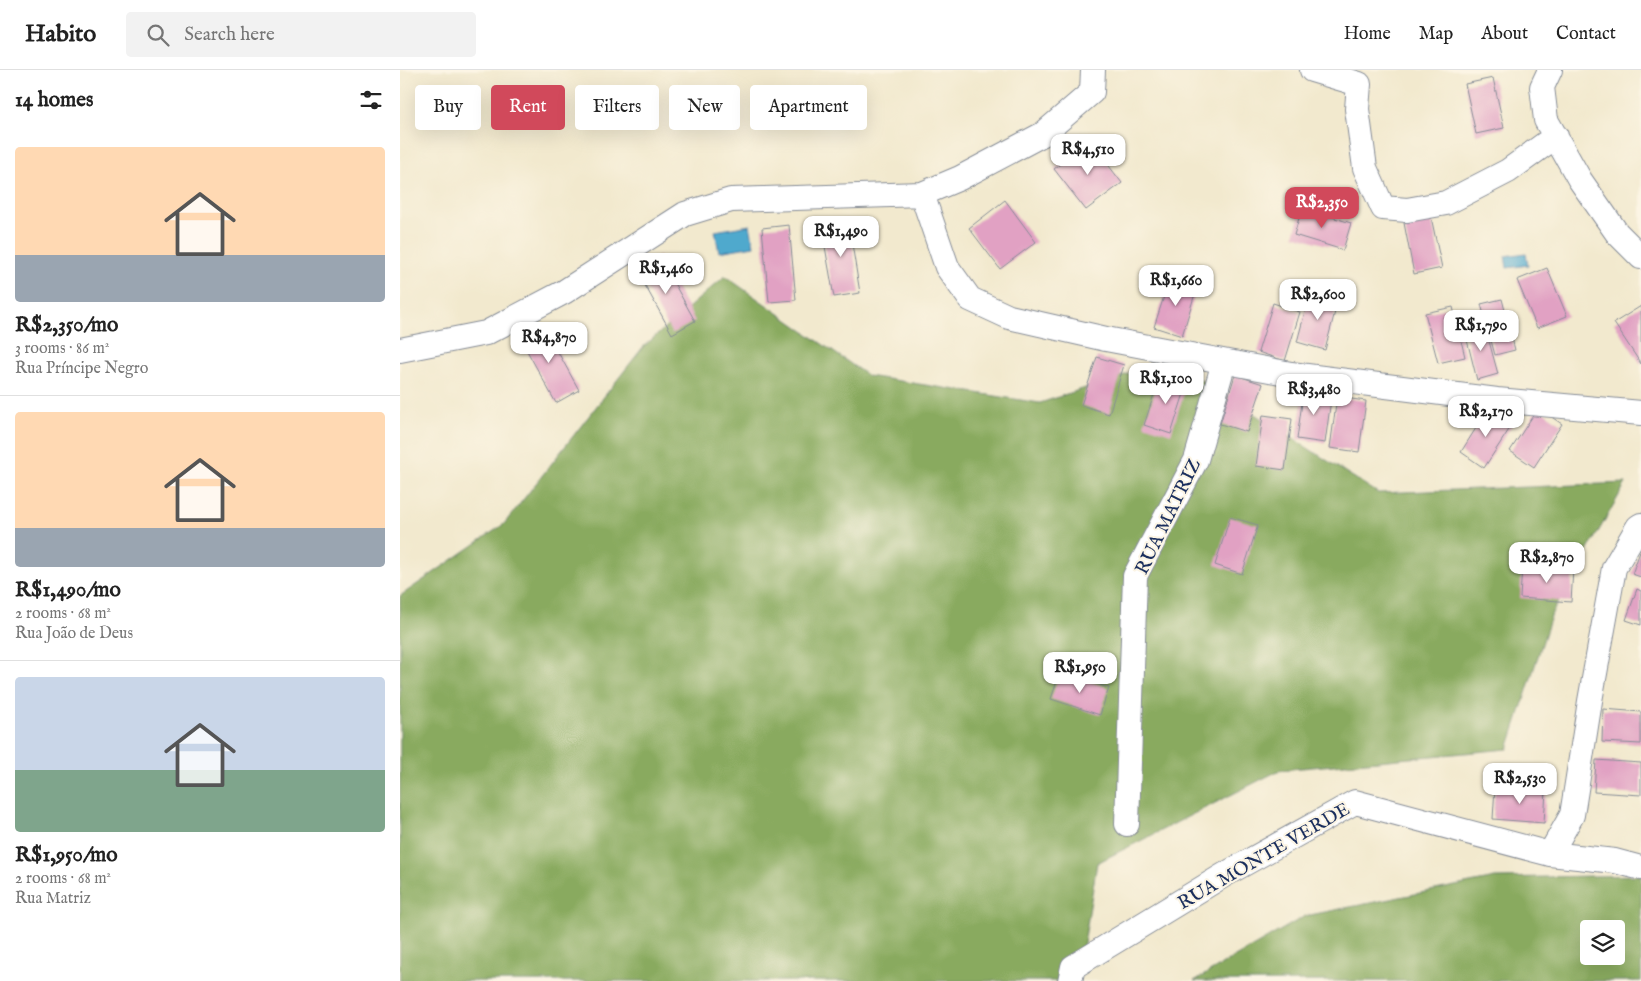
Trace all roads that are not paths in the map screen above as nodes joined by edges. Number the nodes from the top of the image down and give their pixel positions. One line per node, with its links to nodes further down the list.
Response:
1 (1093, 70): 5 (street)
2 (1312, 70): 4 (street)
3 (1550, 70): 4 (street)
4 (1556, 136): 6 (street)
5 (922, 194): 7 (street); 8 (street)
6 (1641, 257)
7 (400, 350)
8 (1224, 362): 9 (street); 11 (street, RUA MATRIZ)
9 (1641, 413)
10 (1641, 525): 12 (street)
11 (1127, 824)
12 (1550, 854): 13 (street, RUA MONTE VERDE); 14 (street, RUA MONTE VERDE)
13 (1641, 868)
14 (1070, 981)

